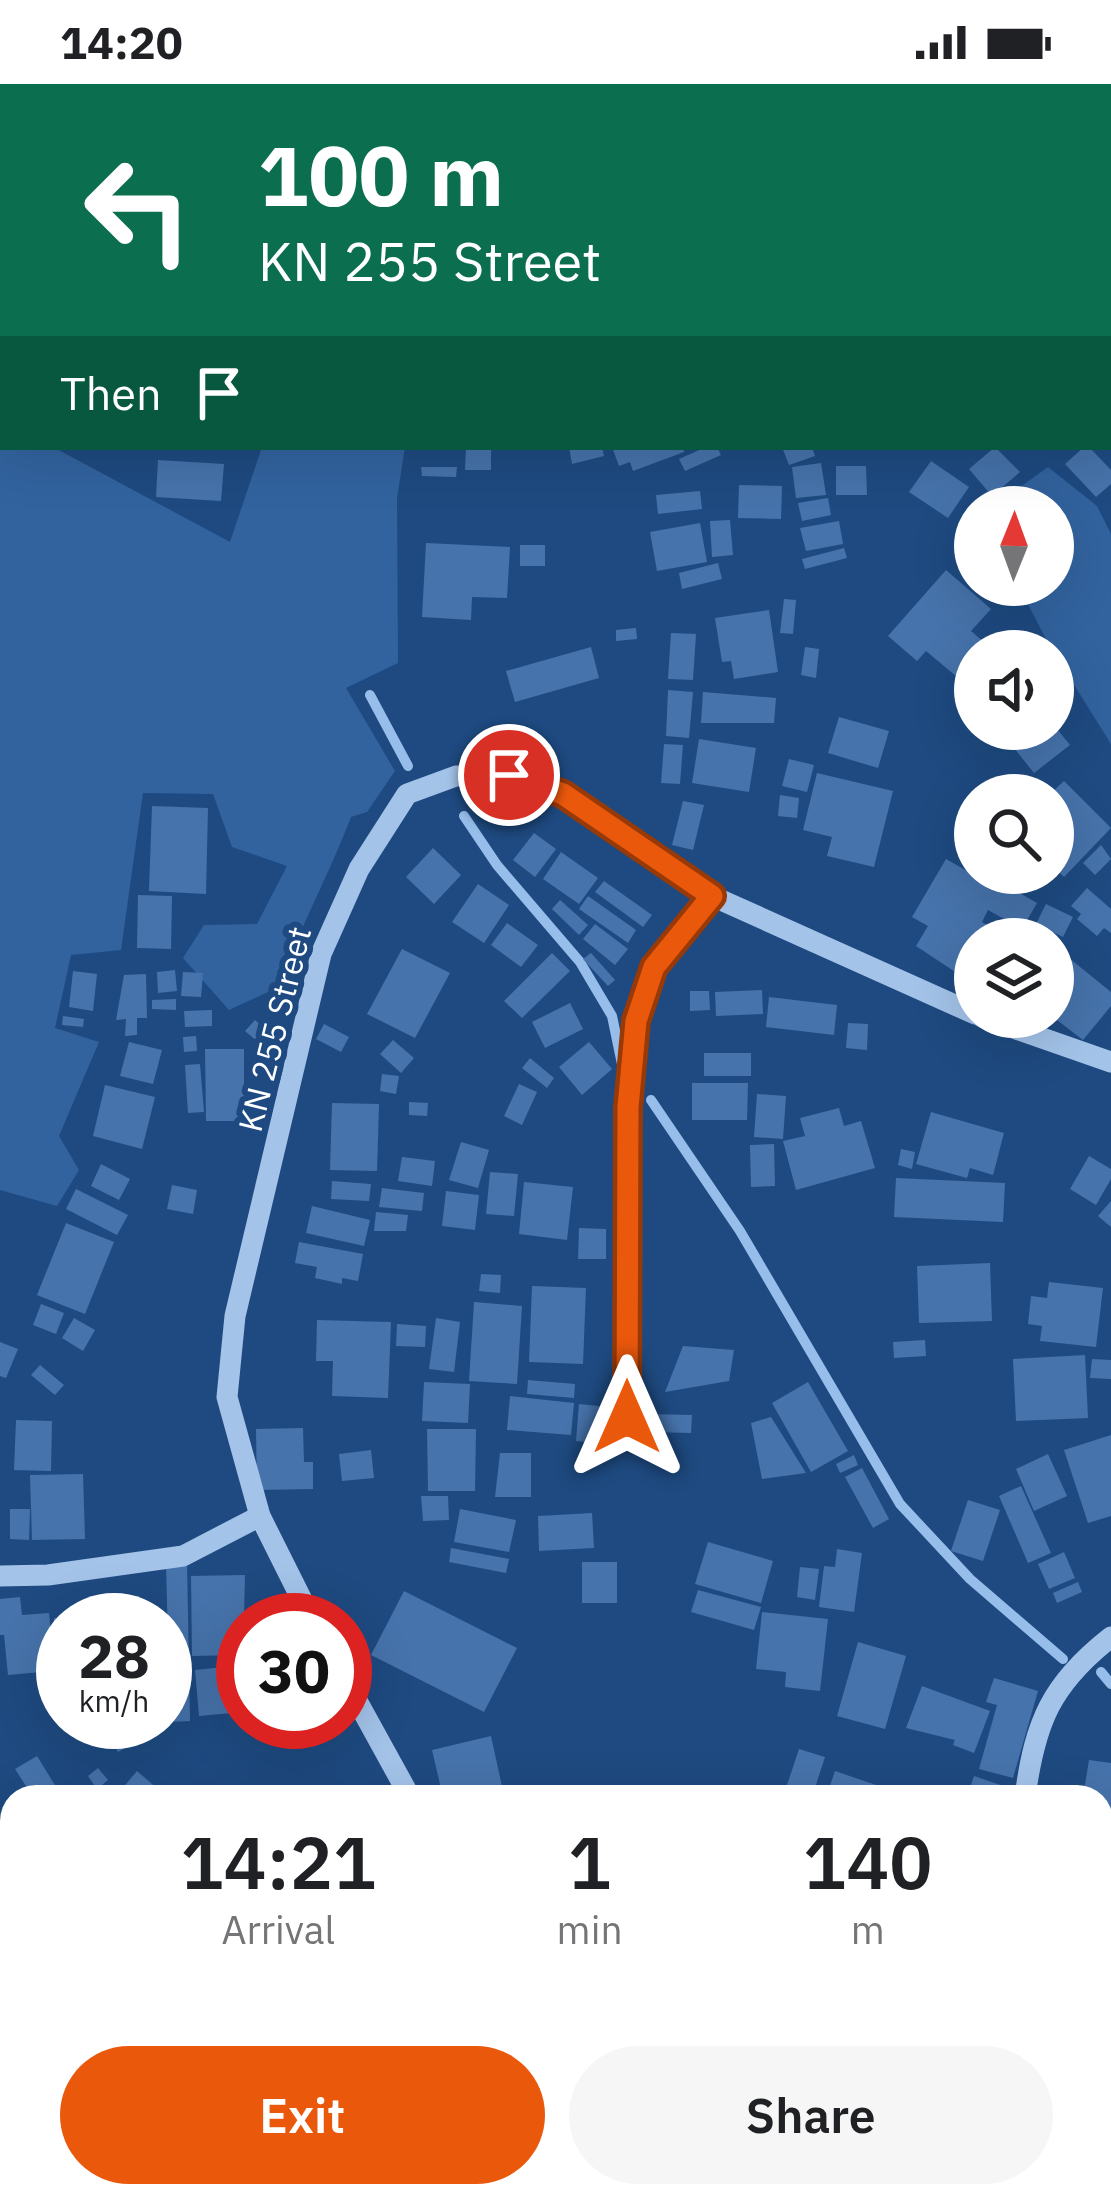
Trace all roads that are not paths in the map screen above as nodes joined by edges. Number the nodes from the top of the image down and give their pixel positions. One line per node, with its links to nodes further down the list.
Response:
1 (712, 896): 2 (street, KN 255 Street); 5 (street); 6 (street, KN 255 Street)
2 (954, 1005)
3 (1042, 1038): 4 (street, KN 255 Street)
4 (1111, 1062)
5 (627, 1417)
6 (260, 1516): 7 (street); 8 (street, KN 255 Street)
7 (0, 1576)
8 (299, 1593)
9 (1111, 1637): 10 (street)
10 (1082, 1662): 11 (street); 14 (street)
11 (1111, 1664)
12 (372, 1727): 13 (street)
13 (403, 1785)
14 (1027, 1785)

